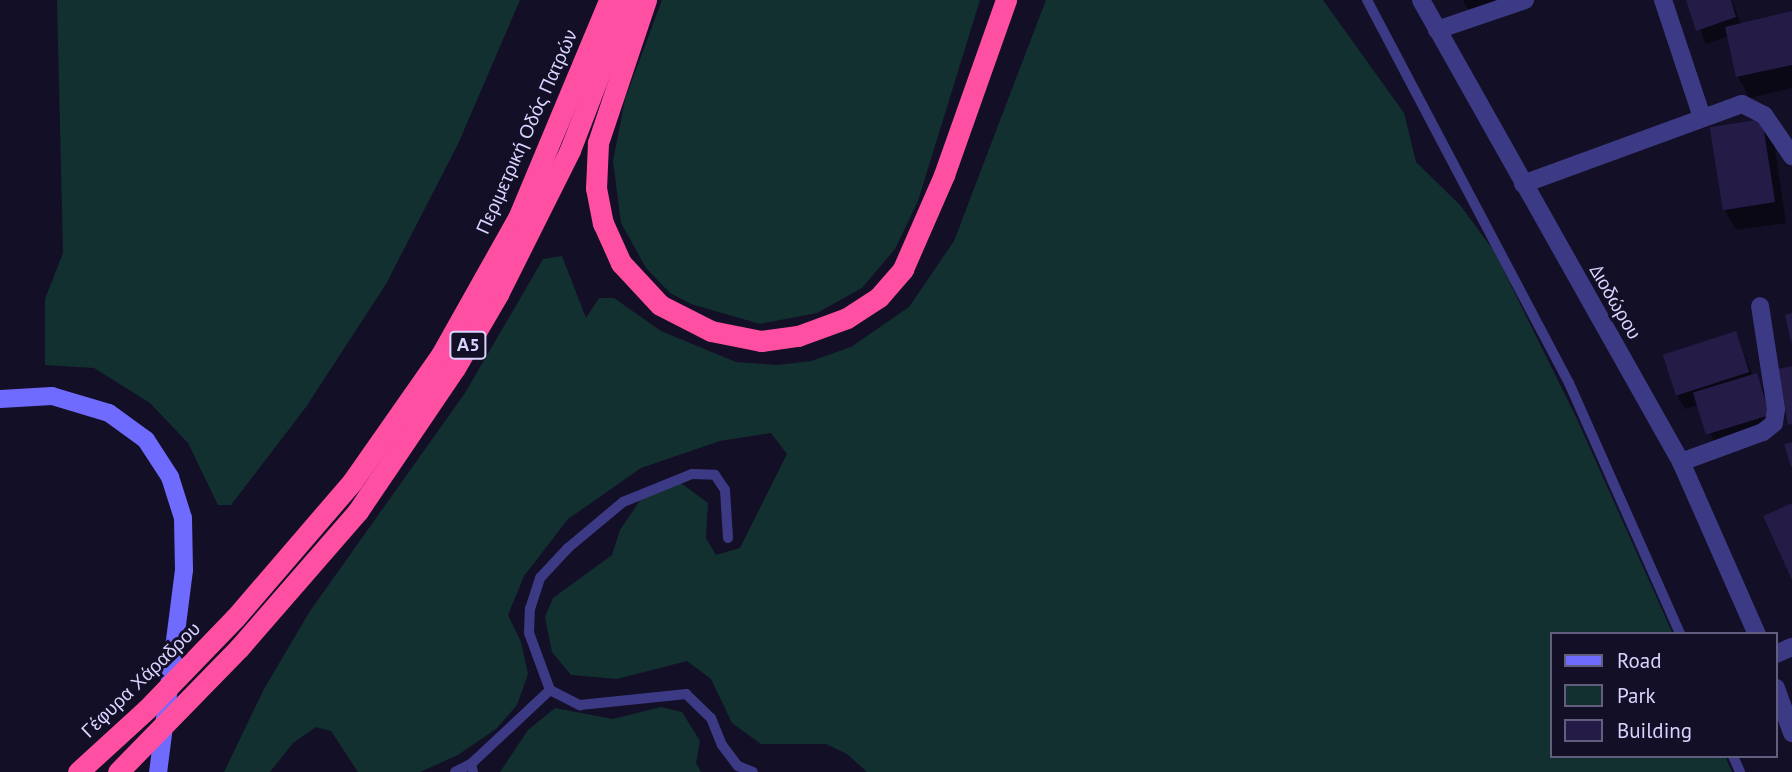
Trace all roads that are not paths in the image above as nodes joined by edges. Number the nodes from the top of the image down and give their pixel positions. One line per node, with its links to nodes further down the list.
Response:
1 (609, 0): 17 (highway, Περιμετρική Οδός Πατρών / Α5)
2 (628, 0): 25 (highway, Α5, bridge)
3 (646, 0): 4 (highway)
4 (1006, 0)
5 (1367, 0): 18 (lane)
6 (1421, 0): 9 (street, Διοδώρου)
7 (1525, 0): 9 (street)
8 (1663, 0): 10 (street)
9 (1437, 30): 12 (street, Διοδώρου)
10 (1702, 117): 11 (street); 12 (street)
11 (1792, 156)
12 (1523, 184): 15 (street, Διοδώρου)
13 (1760, 306): 15 (street)
14 (0, 399): 26 (main road)
15 (1681, 462): 19 (street, Διοδώρου)
16 (728, 538): 20 (lane)
17 (235, 618): 24 (highway, Γέφυρα Χάραδρου / Α5, bridge)
18 (1680, 632)
19 (1756, 632)
20 (550, 690): 23 (lane); 28 (lane)
21 (1778, 693): 22 (street)
22 (1791, 728)
23 (472, 768): 27 (lane)
24 (78, 772)
25 (118, 772)
26 (158, 772)
27 (454, 772)
28 (752, 772)

